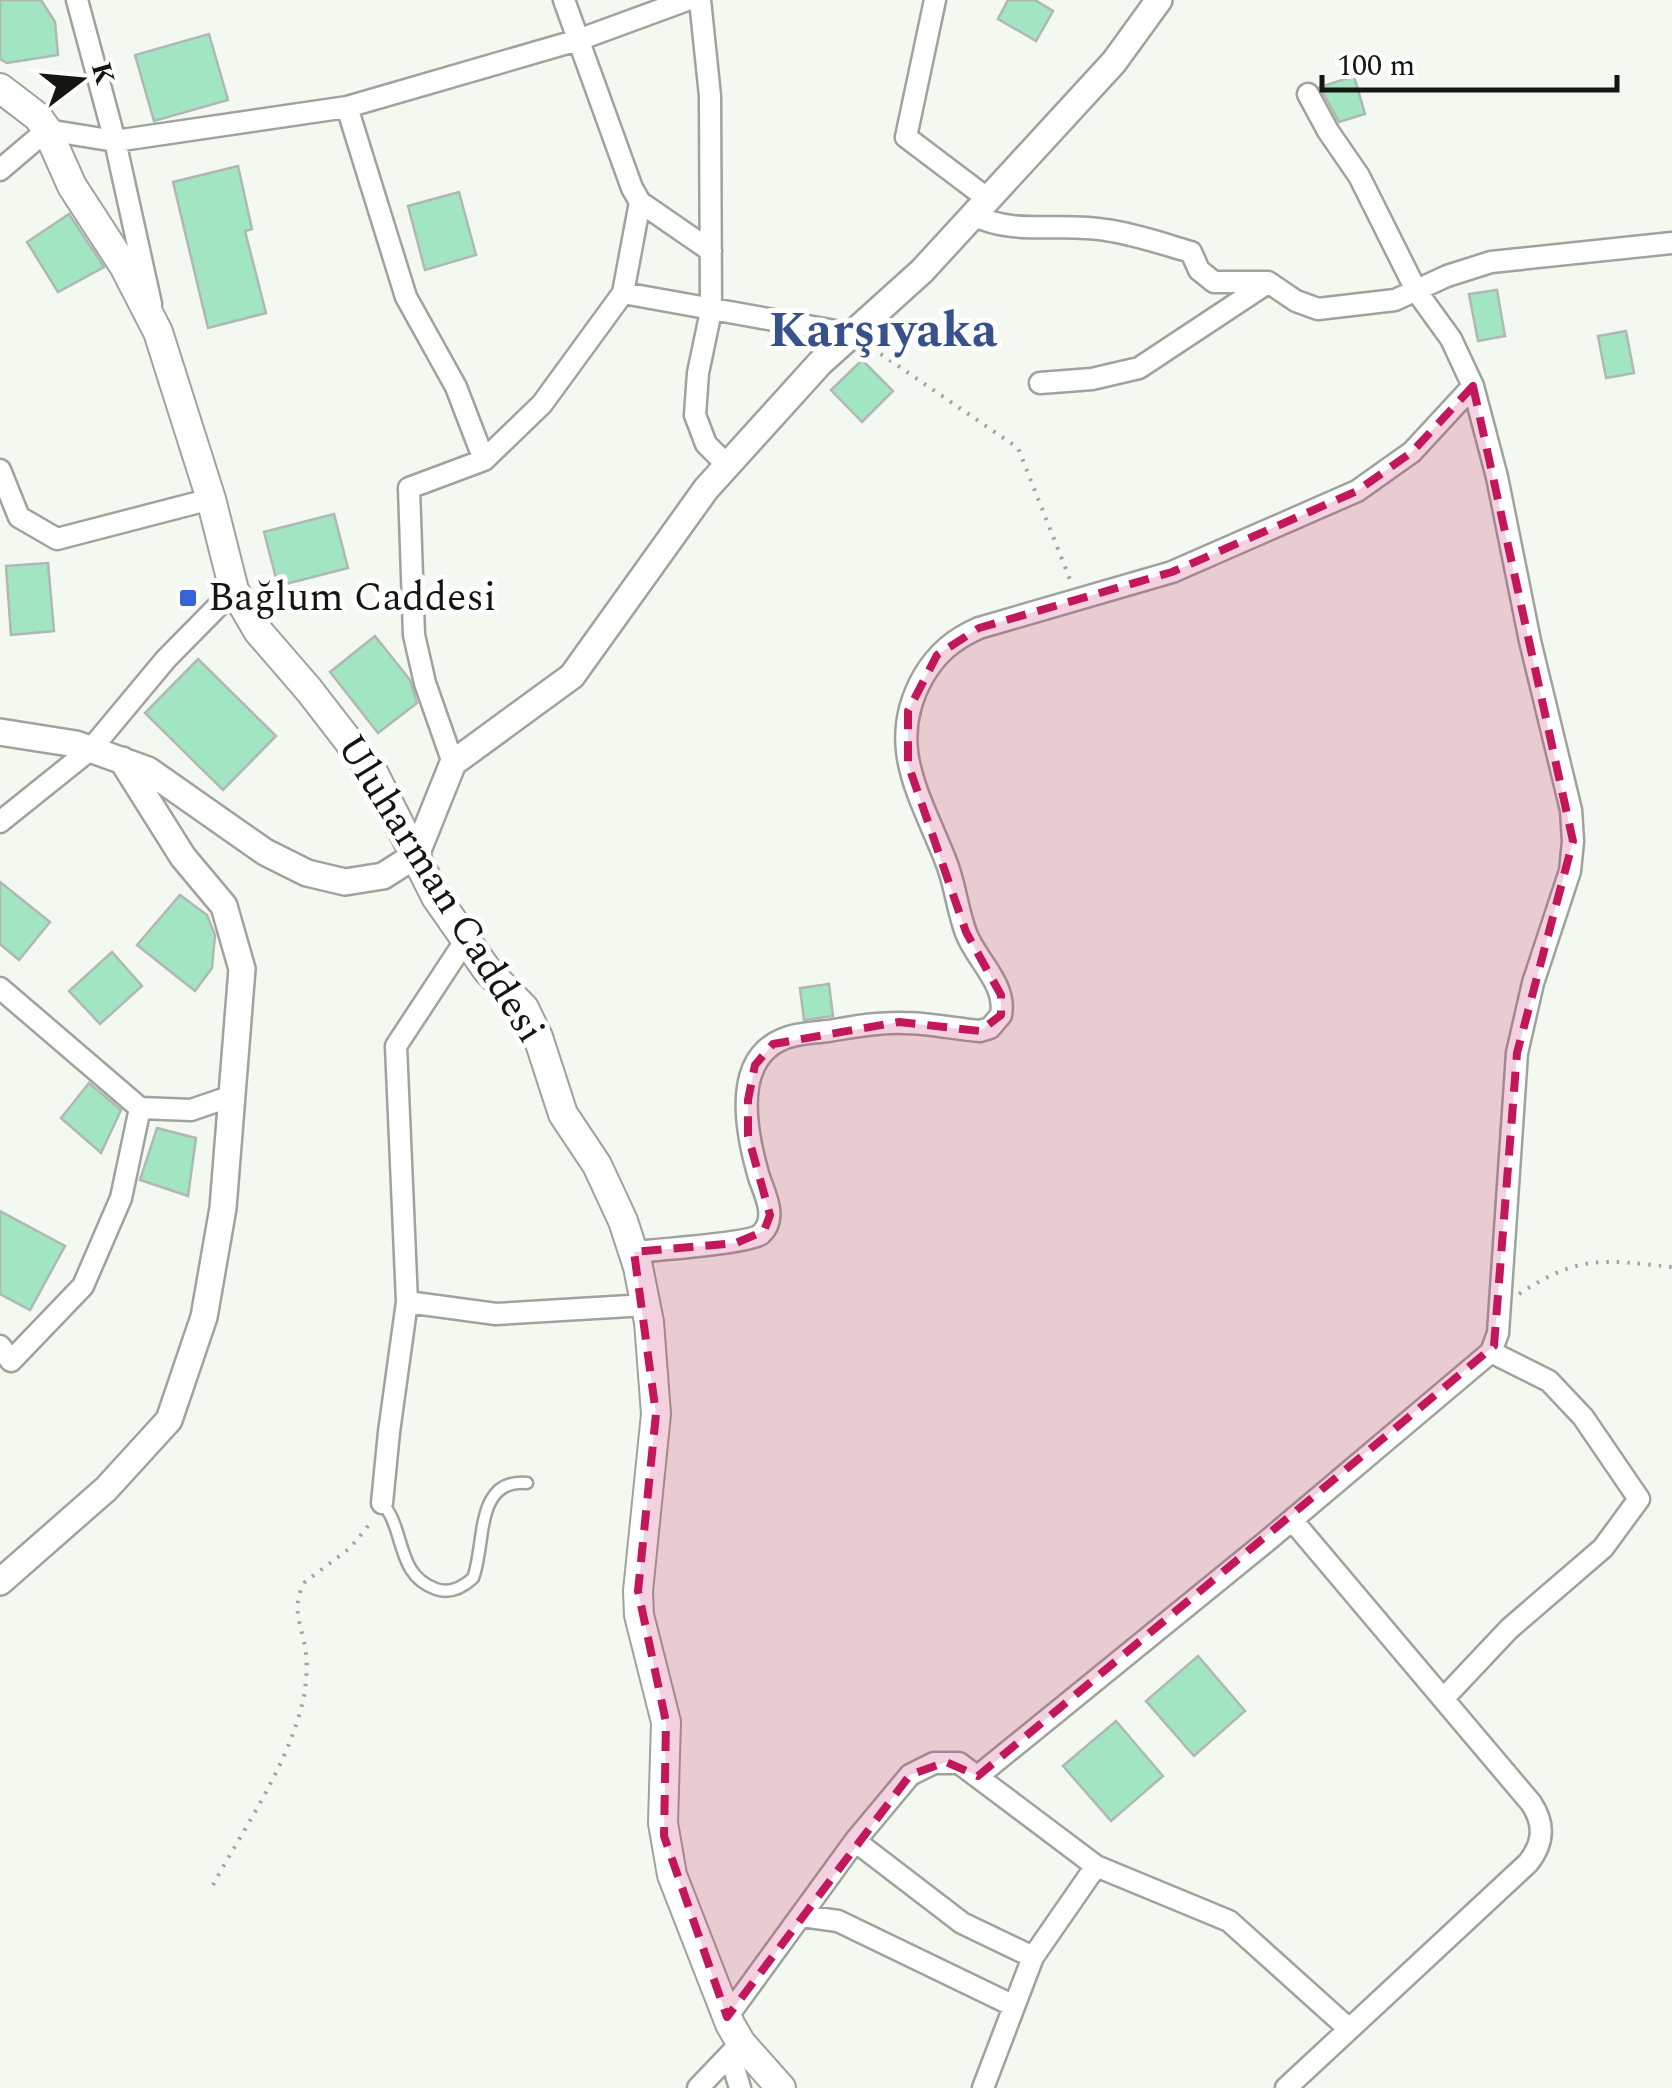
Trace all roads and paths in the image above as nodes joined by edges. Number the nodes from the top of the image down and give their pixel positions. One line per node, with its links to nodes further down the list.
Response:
1 (77, 0): 12 (street)
2 (564, 0): 7 (street)
3 (687, 0): 7 (street)
4 (700, 0): 17 (street)
5 (936, 0): 15 (street)
6 (1159, 0): 15 (street)
7 (578, 40): 10 (street); 14 (street)
8 (0, 88): 11 (main road, Uluharman Caddesi)
9 (1308, 94): 19 (street)
10 (347, 107): 12 (street); 26 (street)
11 (47, 130): 12 (street); 13 (street); 22 (main road, Uluharman Caddesi)
12 (115, 141): 22 (street)
13 (0, 170)
14 (640, 202): 17 (street); 20 (street)
15 (981, 207): 18 (street); 23 (street)
16 (1672, 242): 19 (street)
17 (711, 251): 21 (street)
18 (1268, 282): 19 (street); 24 (street)
19 (1418, 292): 25 (street)
20 (623, 293): 21 (street); 26 (street)
21 (711, 311): 23 (street); 27 (street)
22 (158, 332): 29 (main road, Uluharman Caddesi)
23 (852, 334): 27 (street); 32 (path)
24 (1040, 384)
25 (1473, 386): 32 (street); 45 (street)
26 (484, 460): 36 (street)
27 (728, 465): 36 (street)
28 (0, 470): 30 (street)
29 (211, 499): 30 (street); 31 (main road, Uluharman Caddesi)
30 (10, 519)
31 (234, 590): 34 (street); 38 (main road, Uluharman Caddesi)
32 (1079, 600): 43 (street)
33 (0, 732): 34 (street)
34 (91, 749): 35 (street); 37 (street)
35 (122, 760): 38 (street); 41 (street)
36 (454, 763): 38 (street)
37 (0, 822)
38 (416, 855): 39 (main road, Uluharman Caddesi)
39 (466, 938): 43 (main road, Uluharman Caddesi); 46 (street)
40 (4, 998): 42 (street)
41 (232, 1096): 42 (street); 53 (street)
42 (140, 1108): 48 (street)
43 (634, 1252): 47 (main road, Uluharman Caddesi)
44 (1672, 1266): 45 (path)
45 (1501, 1300): 49 (street)
46 (407, 1302): 47 (street); 51 (street)
47 (646, 1305): 62 (main road, Uluharman Caddesi)
48 (0, 1346)
49 (1491, 1352): 52 (street); 54 (street)
50 (527, 1483): 51 (lane)
51 (382, 1503): 58 (path)
52 (1292, 1520): 54 (street); 55 (street)
53 (0, 1582)
54 (1444, 1698): 63 (street)
55 (978, 1776): 56 (street); 57 (street)
56 (855, 1841): 59 (street); 60 (street)
57 (1096, 1866): 60 (street); 63 (street)
58 (212, 1885)
59 (802, 1916): 61 (street); 62 (street)
60 (1033, 1957): 61 (street)
61 (1014, 2006): 68 (street)
62 (727, 2017): 64 (main road, Uluharman Caddesi)
63 (1348, 2028): 69 (street)
64 (736, 2049): 65 (street); 66 (street); 67 (main road, Uluharman Caddesi)
65 (698, 2088)
66 (740, 2088)
67 (781, 2088)
68 (983, 2088)
69 (1286, 2088)

